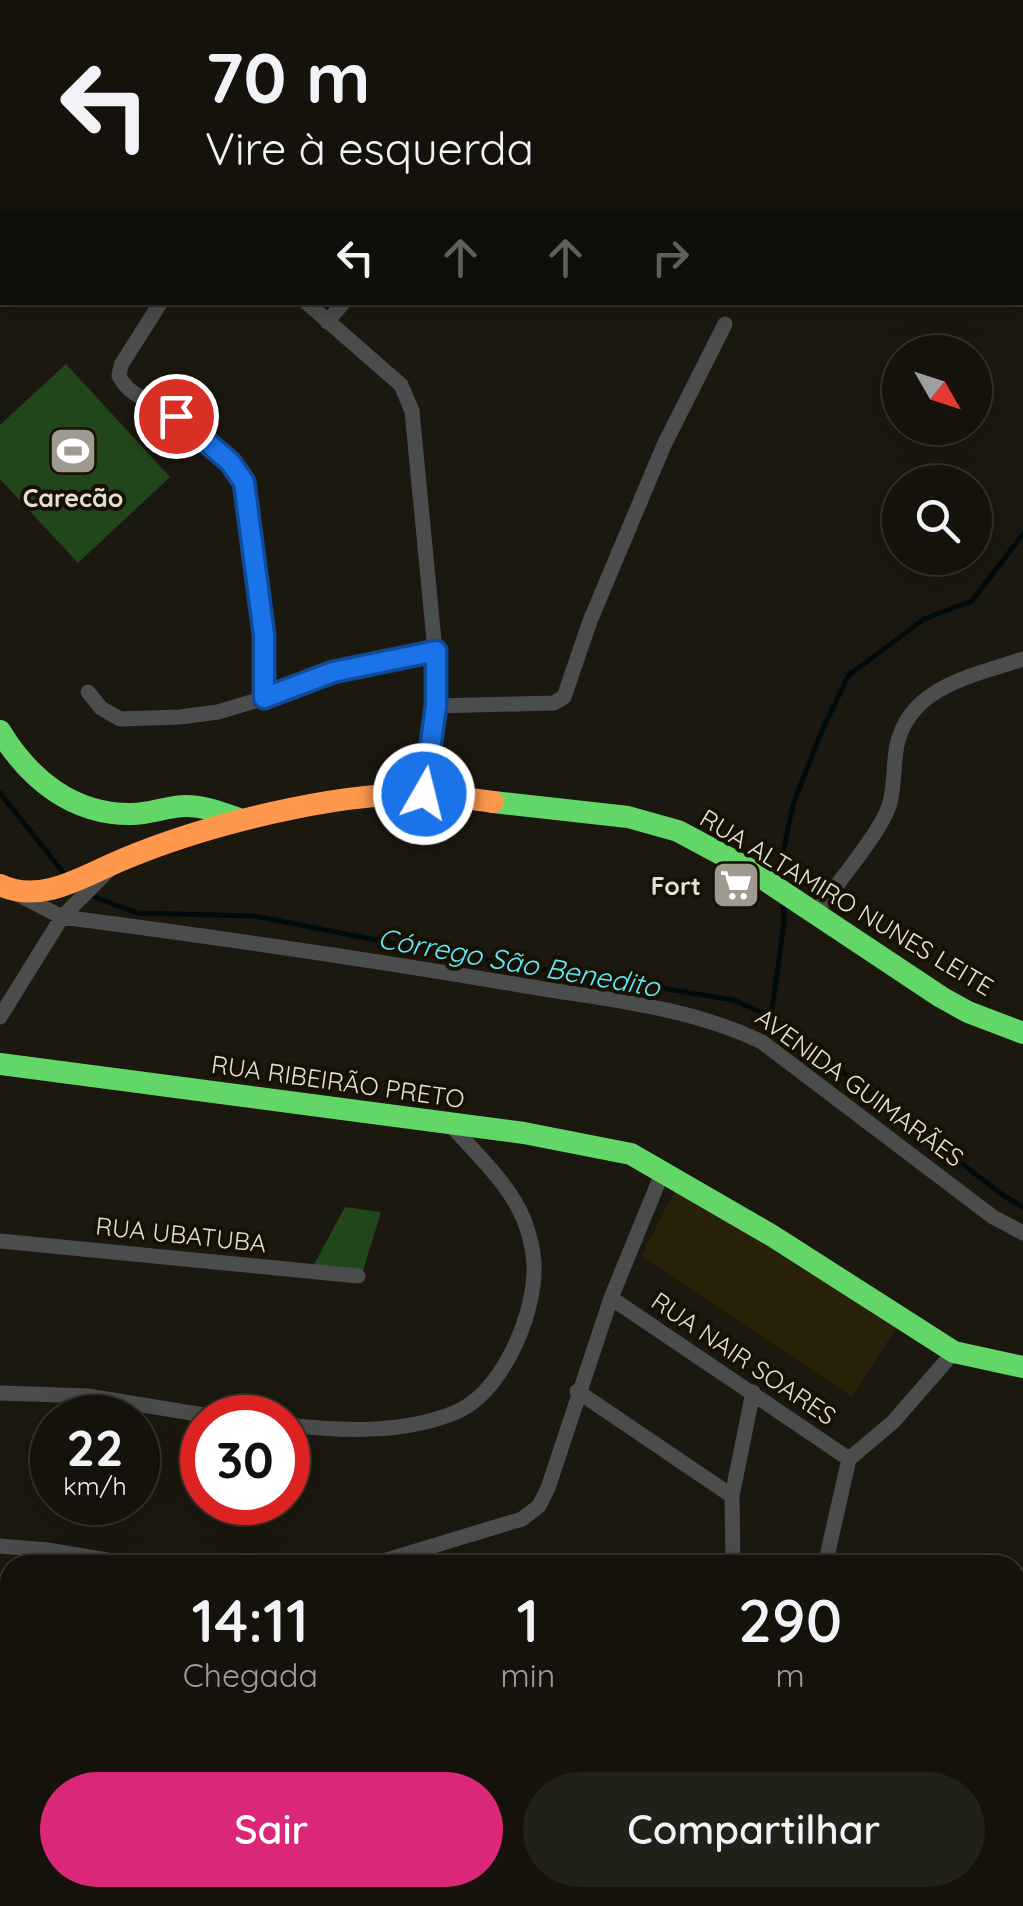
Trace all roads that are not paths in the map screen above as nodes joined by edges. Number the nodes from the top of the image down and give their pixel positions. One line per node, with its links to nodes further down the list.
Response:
1 (159, 305): 9 (street)
2 (309, 305): 4 (street)
3 (341, 305): 4 (street)
4 (327, 322): 6 (street)
5 (726, 324): 10 (street)
6 (436, 651): 9 (street); 10 (street)
7 (1023, 659): 16 (street)
8 (88, 692): 9 (street)
9 (264, 698)
10 (436, 706): 12 (street)
11 (0, 731): 13 (street)
12 (424, 794): 13 (street, RUA ALTAMIRO NUNES LEITE); 16 (street, RUA ALTAMIRO NUNES LEITE)
13 (239, 819): 14 (street, RUA ALTAMIRO NUNES LEITE)
14 (114, 866): 15 (street, RUA ALTAMIRO NUNES LEITE); 17 (street)
15 (3, 887): 17 (street, AVENIDA GUIMARÃES)
16 (806, 908): 19 (street, RUA ALTAMIRO NUNES LEITE)
17 (65, 914): 18 (street); 23 (street, AVENIDA GUIMARÃES)
18 (0, 1016)
19 (1023, 1033)
20 (0, 1064): 21 (street, RUA RIBEIRÃO PRETO)
21 (449, 1124): 22 (street, RUA RIBEIRÃO PRETO); 33 (street)
22 (663, 1171): 26 (street); 27 (street, RUA RIBEIRÃO PRETO)
23 (1023, 1233)
24 (0, 1241): 25 (street, RUA UBATUBA)
25 (358, 1276)
26 (611, 1298): 29 (street); 30 (street, RUA NAIR SOARES)
27 (954, 1352): 28 (street, RUA RIBEIRÃO PRETO); 34 (street)
28 (1023, 1367)
29 (577, 1391): 35 (street); 38 (street)
30 (753, 1392): 34 (street, RUA NAIR SOARES); 35 (street)
31 (0, 1394): 32 (street)
32 (180, 1411)
33 (310, 1427)
34 (849, 1459): 40 (street)
35 (732, 1496): 39 (street)
36 (0, 1546): 37 (street)
37 (65, 1555)
38 (402, 1555)
39 (733, 1555)
40 (827, 1555)

